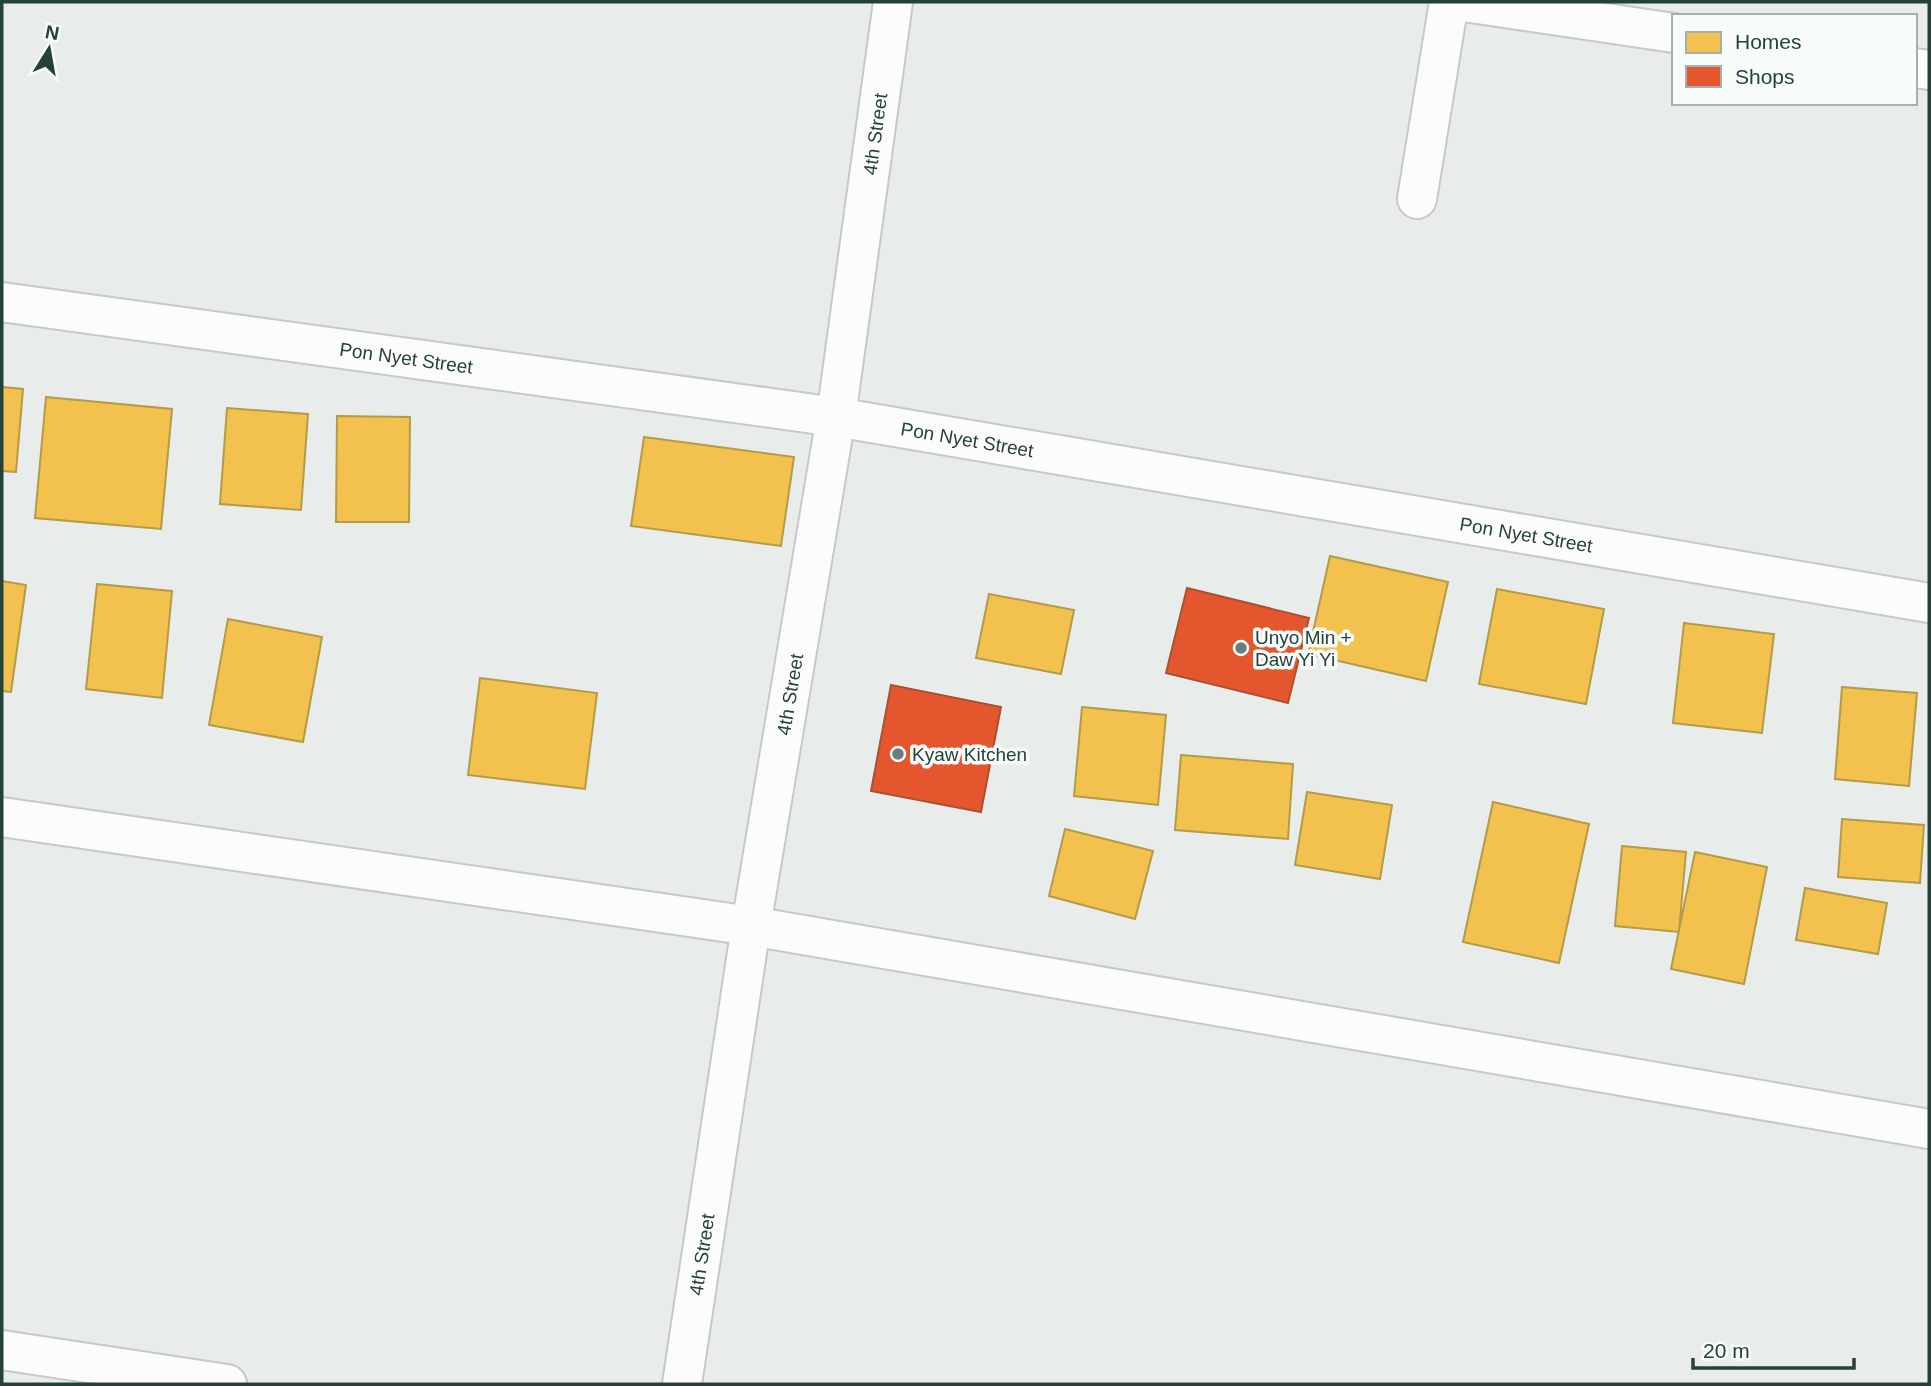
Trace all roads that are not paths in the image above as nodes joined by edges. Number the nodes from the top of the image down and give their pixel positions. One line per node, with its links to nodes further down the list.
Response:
1 (893, 2): 7 (street, 4th Street)
2 (1449, 2): 5 (street)
3 (1464, 2): 4 (street)
4 (1672, 33)
5 (1417, 198)
6 (2, 302): 7 (street, Pon Nyet Street)
7 (836, 417): 8 (street, Pon Nyet Street); 10 (street, 4th Street)
8 (1929, 603)
9 (2, 817): 10 (street)
10 (751, 926): 11 (street); 14 (street, 4th Street)
11 (1929, 1129)
12 (2, 1350): 13 (street)
13 (227, 1384)
14 (682, 1384)

